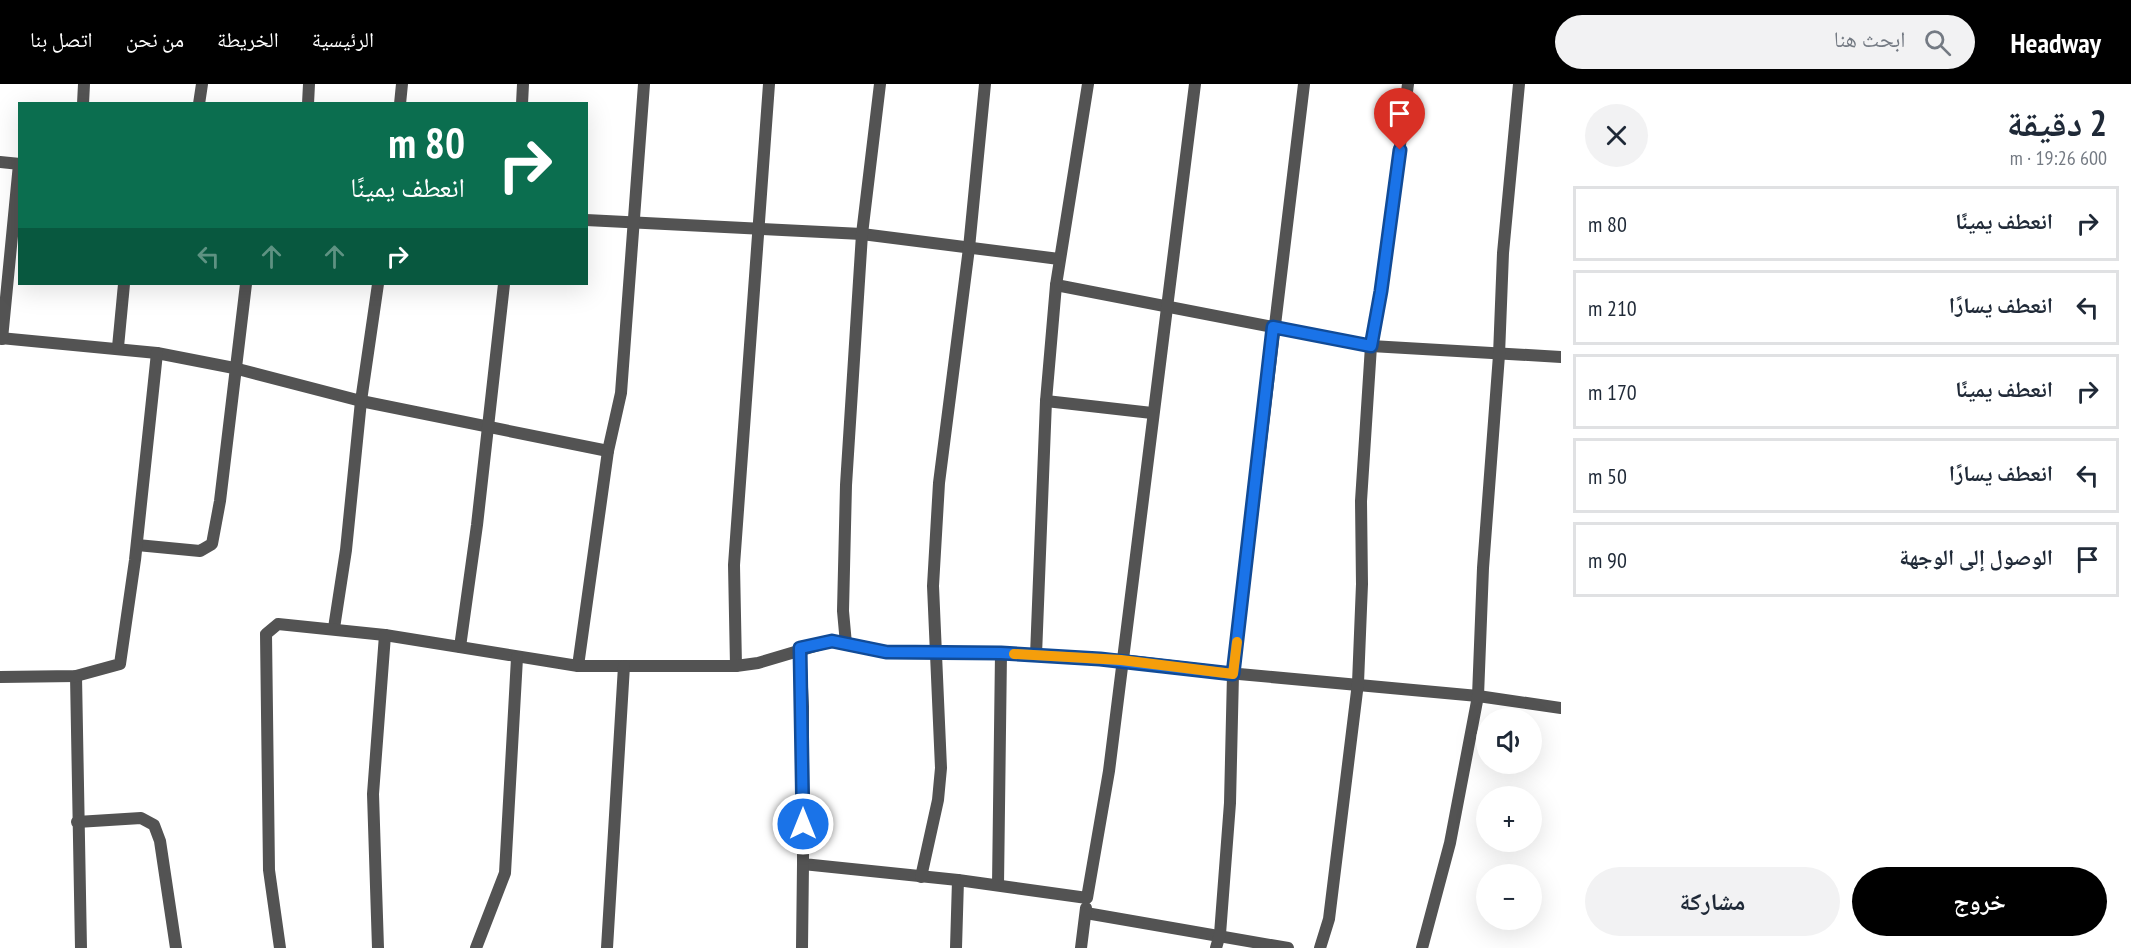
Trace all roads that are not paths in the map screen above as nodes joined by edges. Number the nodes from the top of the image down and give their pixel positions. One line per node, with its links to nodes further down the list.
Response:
1 (84, 84): 15 (street)
2 (202, 84): 16 (street)
3 (309, 84): 17 (street)
4 (402, 84): 18 (street)
5 (523, 84): 19 (street)
6 (644, 84): 24 (street)
7 (769, 84): 25 (street)
8 (880, 84): 26 (street)
9 (985, 84): 27 (street)
10 (1089, 84): 28 (street)
11 (1195, 84): 34 (street)
12 (1304, 84): 35 (street)
13 (1408, 84): 37 (street)
14 (1519, 84): 40 (street)
15 (83, 102)
16 (199, 102)
17 (308, 102)
18 (400, 102)
19 (522, 102)
20 (0, 162): 21 (street)
21 (18, 164)
22 (18, 174): 36 (street)
23 (588, 220): 24 (street)
24 (635, 222): 25 (street); 47 (street)
25 (759, 229): 26 (street); 61 (street)
26 (862, 234): 27 (street); 51 (street)
27 (969, 248): 28 (street); 54 (street)
28 (1059, 259): 33 (street)
29 (124, 285): 38 (street)
30 (246, 285): 42 (street)
31 (378, 285): 43 (street)
32 (504, 285): 46 (street)
33 (1056, 285): 34 (street); 44 (street)
34 (1165, 305): 35 (street); 45 (street)
35 (1273, 327): 37 (street); 62 (street)
36 (1, 339): 38 (street)
37 (1371, 346): 40 (street); 65 (street)
38 (118, 347): 39 (street)
39 (157, 353): 42 (street); 48 (street)
40 (1499, 355): 41 (street); 66 (street)
41 (1561, 357)
42 (234, 368): 43 (street); 48 (street)
43 (361, 401): 46 (street); 49 (street)
44 (1046, 401): 45 (street); 56 (street)
45 (1152, 413): 58 (street)
46 (488, 425): 47 (street); 52 (street)
47 (608, 451): 59 (street)
48 (136, 545): 63 (street)
49 (334, 628): 50 (street); 78 (street)
50 (385, 635): 52 (street); 79 (street)
51 (846, 644): 53 (street); 54 (street)
52 (460, 647): 57 (street)
53 (800, 648): 61 (street); 69 (street)
54 (934, 652): 55 (street); 70 (street)
55 (1001, 653): 56 (street); 72 (street)
56 (1036, 655): 58 (street)
57 (517, 658): 59 (street); 80 (street)
58 (1121, 660): 62 (street); 73 (street)
59 (578, 666): 60 (street)
60 (624, 666): 61 (street); 81 (street)
61 (736, 666)
62 (1233, 674): 65 (street); 75 (street)
63 (76, 676): 64 (street); 68 (street)
64 (0, 677)
65 (1358, 683): 66 (street); 87 (street)
66 (1478, 696): 67 (street); 88 (street)
67 (1561, 708)
68 (77, 822): 76 (street); 77 (street)
69 (803, 864): 70 (street); 82 (street)
70 (921, 877): 71 (street)
71 (958, 880): 72 (street); 83 (street)
72 (998, 885): 73 (street)
73 (1087, 898): 74 (street)
74 (1086, 913): 75 (street); 84 (street)
75 (1220, 934): 85 (street); 86 (street)
76 (81, 948)
77 (176, 948)
78 (279, 948)
79 (378, 948)
80 (476, 948)
81 (607, 948)
82 (802, 948)
83 (956, 948)
84 (1081, 948)
85 (1216, 948)
86 (1288, 948)
87 (1320, 948)
88 (1422, 948)

